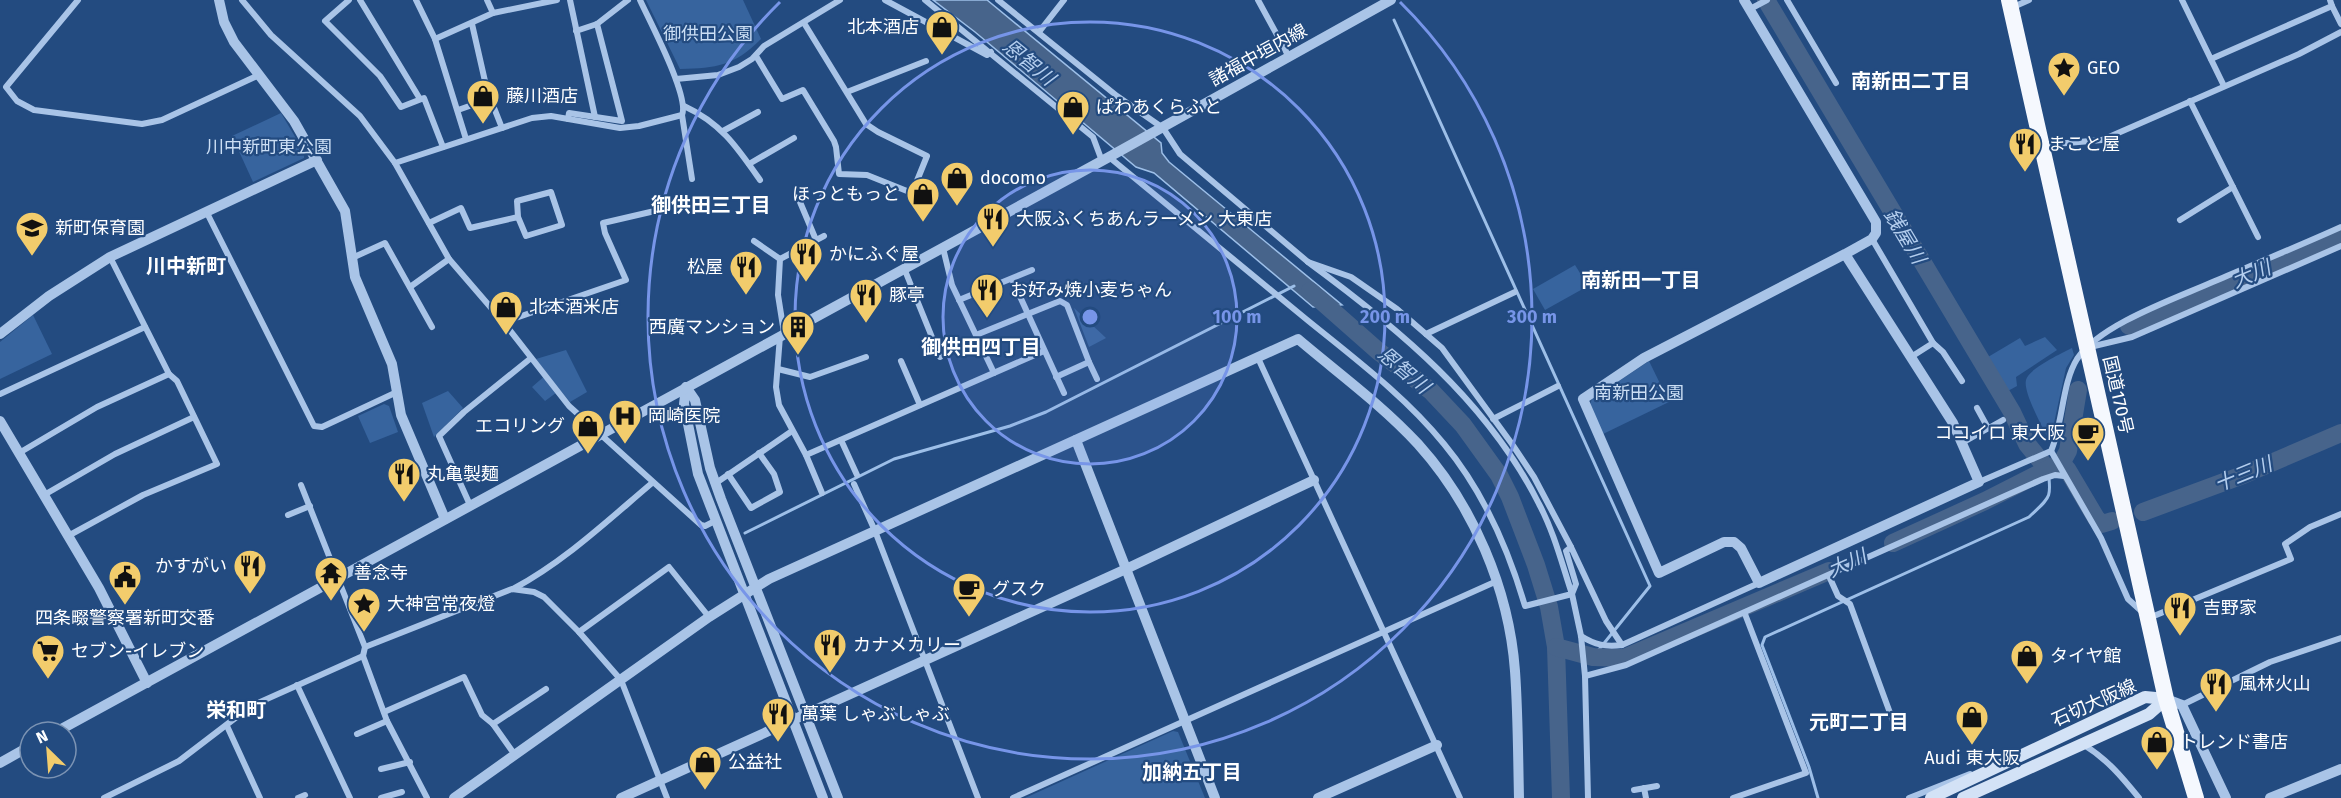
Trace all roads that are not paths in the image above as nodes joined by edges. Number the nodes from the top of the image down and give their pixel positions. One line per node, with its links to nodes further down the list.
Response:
1 (78, 0): 42 (street)
2 (219, 0): 42 (street)
3 (242, 0): 65 (street)
4 (338, 0): 27 (street)
5 (349, 0): 27 (street)
6 (360, 0): 48 (street)
7 (416, 0): 36 (street)
8 (487, 0): 28 (street)
9 (557, 0): 28 (street)
10 (570, 0): 33 (street)
11 (628, 0): 31 (street)
12 (640, 0): 43 (street)
13 (840, 0): 29 (street)
14 (885, 0): 37 (street)
15 (925, 0): 37 (street)
16 (998, 0): 34 (street)
17 (1064, 0): 34 (street)
18 (1258, 0): 39 (street)
19 (1767, 0): 25 (street)
20 (1787, 0): 44 (street)
21 (2029, 0): 26 (street)
22 (2182, 0): 40 (street)
23 (1387, 2): 39 (street, 諸福中垣内線)
24 (2331, 3): 32 (street); 40 (street)
25 (1747, 4): 79 (street)
26 (2010, 4): 61 (highway, 国道170号)
27 (342, 7): 48 (street)
28 (493, 13): 30 (street)
29 (804, 23): 38 (street); 46 (street)
30 (472, 24): 36 (street); 47 (street)
31 (597, 24): 33 (street); 54 (street)
32 (2341, 24)
33 (576, 31): 54 (street)
34 (1039, 32): 57 (street)
35 (2341, 32): 45 (street)
36 (435, 39): 51 (street)
37 (991, 52): 63 (street)
38 (756, 56): 43 (street); 46 (street)
39 (1289, 57): 57 (street, 諸福中垣内線)
40 (2211, 59): 45 (street)
41 (926, 61): 46 (street)
42 (259, 75): 64 (street)
43 (676, 79): 50 (street)
44 (1836, 83)
45 (2224, 86): 49 (street)
46 (847, 93)
47 (492, 98): 51 (street); 56 (street)
48 (420, 99): 62 (street)
49 (2190, 101): 61 (street); 69 (street)
50 (684, 106): 53 (street); 58 (street)
51 (458, 110): 60 (street)
52 (758, 112): 58 (street)
53 (682, 115): 55 (street); 67 (street)
54 (595, 117): 55 (street)
55 (568, 119): 56 (street)
56 (502, 128): 60 (street)
57 (1163, 128): 63 (street, 諸福中垣内線); 89 (street)
58 (723, 131): 66 (street)
59 (794, 138): 66 (street)
60 (466, 139): 62 (street)
61 (2042, 145): 105 (highway, 国道170号)
62 (442, 147): 65 (street)
63 (1108, 158): 83 (street); 169 (street)
64 (317, 160): 72 (street); 86 (street)
65 (395, 163): 75 (street)
66 (749, 164): 68 (street)
67 (692, 180)
68 (760, 180)
69 (2233, 187): 74 (street); 78 (street)
70 (800, 202): 80 (street)
71 (659, 210): 97 (street)
72 (206, 211): 85 (street); 122 (street)
73 (518, 217): 73 (street); 75 (street)
74 (2180, 220)
75 (429, 223): 87 (street)
76 (2341, 227): 105 (street)
77 (824, 236): 80 (street)
78 (2258, 237)
79 (1872, 238): 84 (street); 104 (street)
80 (816, 240): 88 (street)
81 (754, 241): 88 (street)
82 (2341, 246): 105 (street)
83 (943, 248): 90 (street); 95 (street)
84 (1845, 254): 109 (street); 165 (street)
85 (110, 257): 98 (street); 100 (street)
86 (352, 258): 93 (street); 122 (street)
87 (449, 259): 93 (street); 97 (street)
88 (780, 259): 101 (street)
89 (1308, 262): 102 (street); 169 (street)
90 (904, 268): 101 (street); 108 (street)
91 (1032, 270): 92 (street)
92 (1012, 279): 95 (street); 96 (street)
93 (410, 288): 99 (street)
94 (1515, 292): 102 (street)
95 (959, 300): 103 (street)
96 (1026, 314): 103 (street); 106 (street); 113 (street)
97 (504, 322): 110 (street)
98 (145, 327): 116 (street); 124 (street)
99 (432, 327)
100 (0, 334)
101 (782, 334): 114 (street); 121 (street)
102 (1426, 334): 128 (street)
103 (976, 335): 115 (street)
104 (1933, 343): 109 (street); 119 (street)
105 (2087, 348): 137 (street); 172 (highway, 国道170号)
106 (1044, 351): 115 (street); 117 (street)
107 (866, 357): 114 (street)
108 (940, 357)
109 (1911, 357): 136 (street)
110 (531, 358): 133 (street); 152 (street)
111 (1258, 358): 135 (street); 144 (street); 164 (street)
112 (901, 361): 125 (street)
113 (1089, 362): 117 (street); 118 (street)
114 (778, 369): 132 (street)
115 (994, 373): 125 (street)
116 (169, 374): 127 (street); 138 (street)
117 (1056, 377): 123 (street)
118 (1097, 379)
119 (1962, 381)
120 (1558, 386): 128 (street)
121 (686, 387): 133 (street); 147 (street); 157 (street)
122 (398, 392): 156 (street)
123 (1064, 393)
124 (0, 394)
125 (920, 405): 134 (street)
126 (1977, 408): 131 (street)
127 (194, 417): 151 (street); 159 (street)
128 (1493, 419): 160 (street)
129 (2003, 420): 131 (street)
130 (0, 421): 138 (street)
131 (1988, 428): 136 (street)
132 (792, 431): 139 (street); 140 (street)
133 (600, 435): 146 (street); 152 (street)
134 (841, 440): 140 (street); 143 (street)
135 (1076, 440): 158 (street); 161 (street)
136 (1962, 443): 145 (street)
137 (2050, 452): 142 (street); 145 (street)
138 (20, 453): 151 (street)
139 (759, 453): 141 (street); 141 (street)
140 (806, 455): 150 (street)
141 (728, 474): 147 (street)
142 (2063, 474): 162 (street); 172 (street)
143 (857, 475)
144 (1314, 480): 161 (street); 173 (street)
145 (1979, 482): 165 (street)
146 (652, 483): 157 (street); 167 (street)
147 (716, 483): 166 (street)
148 (855, 484): 158 (street)
149 (301, 485): 153 (street)
150 (822, 493)
151 (44, 495): 159 (street)
152 (470, 505): 156 (street)
153 (310, 506): 155 (street); 163 (street)
154 (2341, 514): 172 (street)
155 (288, 515)
156 (445, 519): 163 (street)
157 (716, 521): 168 (street)
158 (875, 531): 166 (street); 180 (street)
159 (68, 536): 183 (street)
160 (1571, 547): 169 (street); 177 (street)
161 (1126, 569): 180 (street); 191 (street)
162 (1829, 576): 170 (street); 193 (street)
163 (337, 577): 178 (street); 183 (street)
164 (1497, 581): 173 (street); 227 (street)
165 (1759, 584): 177 (street)
166 (756, 587): 168 (street); 188 (street)
167 (512, 589): 174 (street); 178 (street)
168 (744, 594): 171 (street); 189 (street)
169 (1572, 594): 175 (street)
170 (1744, 614): 181 (street); 230 (street)
171 (709, 617): 174 (street); 182 (street)
172 (2149, 618): 186 (highway, 国道170号)
173 (1384, 630): 191 (street); 197 (street)
174 (579, 632): 182 (street)
175 (1581, 636): 177 (street); 181 (street)
176 (2341, 638): 186 (street)
177 (1622, 645)
178 (365, 647): 179 (street)
179 (363, 656): 184 (street); 187 (street)
180 (924, 660): 188 (street); 222 (street)
181 (1585, 676): 228 (street)
182 (621, 680): 200 (street); 206 (street)
183 (147, 682): 190 (street)
184 (297, 685): 195 (street); 214 (street)
185 (546, 689): 194 (street)
186 (2174, 702): 198 (main road, 石切大阪線); 203 (main road, 石切大阪線); 236 (highway, 国道170号); 237 (street)
187 (384, 712): 192 (street); 194 (street)
188 (805, 714): 189 (street); 221 (street)
189 (793, 719): 206 (street); 220 (street)
190 (78, 720)
191 (1184, 720): 223 (street); 224 (street)
192 (387, 721): 196 (street); 202 (street)
193 (1893, 721)
194 (493, 724): 200 (street)
195 (227, 726): 212 (street); 213 (street)
196 (357, 734)
197 (1437, 745): 225 (street); 226 (street)
198 (2084, 745): 207 (main road, 石切大阪線); 235 (street)
199 (18, 752): 201 (street)
200 (515, 755): 217 (street)
201 (0, 762)
202 (410, 762): 204 (street); 216 (street)
203 (1998, 766): 231 (street); 232 (main road, 石切大阪線)
204 (381, 769)
205 (2341, 769): 238 (street)
206 (660, 780): 218 (street); 219 (street)
207 (2003, 780): 233 (main road, 石切大阪線); 234 (street)
208 (1657, 786): 209 (street)
209 (1644, 788): 210 (street); 229 (street)
210 (1634, 790)
211 (402, 792): 215 (street)
212 (104, 798)
213 (260, 798)
214 (350, 798)
215 (381, 798)
216 (427, 798)
217 (454, 798)
218 (621, 798)
219 (667, 798)
220 (823, 798)
221 (838, 798)
222 (978, 798)
223 (1013, 798)
224 (1215, 798)
225 (1318, 798)
226 (1460, 798)
227 (1519, 798)
228 (1588, 798)
229 (1646, 798)
230 (1733, 798)
231 (1909, 798)
232 (1931, 798)
233 (1963, 798)
234 (1975, 798)
235 (2139, 798)
236 (2196, 798)
237 (2226, 798)
238 (2270, 798)

